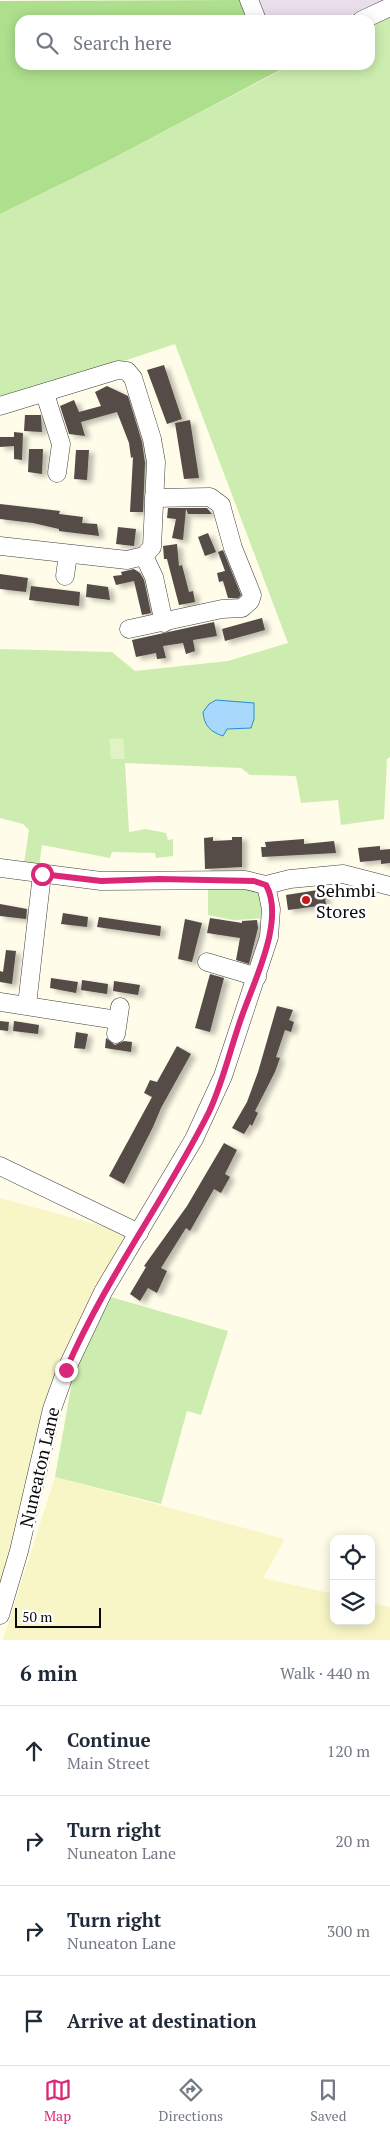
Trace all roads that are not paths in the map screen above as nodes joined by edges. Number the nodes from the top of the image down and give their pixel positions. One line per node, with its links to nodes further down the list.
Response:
1 (249, 0): 3 (street)
2 (390, 7): 4 (street)
3 (255, 15)
4 (373, 15)
5 (45, 394): 6 (street); 7 (street); 8 (street)
6 (0, 406)
7 (56, 473)
8 (154, 498): 11 (street); 13 (street)
9 (0, 546): 10 (street)
10 (68, 554): 11 (street); 12 (street)
11 (144, 556): 13 (street)
12 (65, 576)
13 (164, 623): 14 (street)
14 (129, 629)
15 (3, 872): 16 (street)
16 (42, 874): 17 (street); 22 (street)
17 (266, 885): 18 (street); 20 (street, Nuneaton Lane)
18 (390, 886)
19 (207, 962): 20 (street)
20 (257, 977): 25 (street, Nuneaton Lane)
21 (0, 1002): 22 (street)
22 (27, 1005): 23 (street)
23 (118, 1020)
24 (0, 1166): 25 (street)
25 (139, 1233): 26 (street, Nuneaton Lane)
26 (0, 1615)

